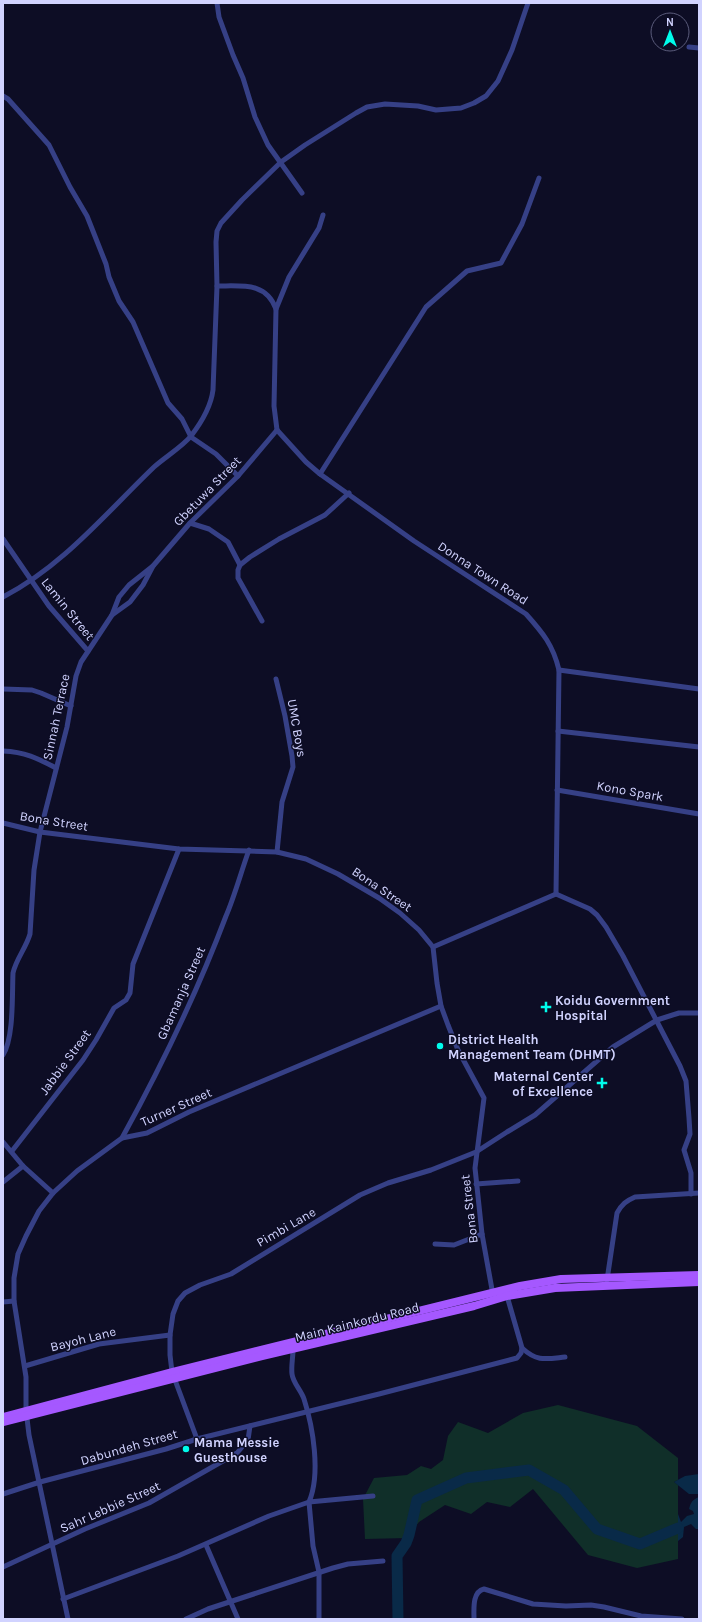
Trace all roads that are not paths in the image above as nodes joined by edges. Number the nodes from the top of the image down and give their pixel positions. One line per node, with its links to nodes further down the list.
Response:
1 (217, 3): 4 (street)
2 (528, 3): 4 (street)
3 (3, 96): 11 (street)
4 (281, 162): 6 (street); 8 (street)
5 (539, 178): 12 (street)
6 (302, 193)
7 (324, 215): 9 (street)
8 (217, 286): 9 (street); 11 (street)
9 (276, 309): 10 (street)
10 (277, 430): 12 (street, Donna Town Road); 13 (street, Gbetuwa Street)
11 (191, 437): 13 (street); 19 (street)
12 (320, 474): 14 (street, Donna Town Road)
13 (238, 476): 15 (street, Gbetuwa Street)
14 (349, 493): 17 (street); 24 (street, Donna Town Road)
15 (190, 523): 17 (street); 18 (street, Gbetuwa Street)
16 (3, 539): 19 (street, Lamin Street)
17 (240, 565): 22 (street)
18 (153, 566): 21 (street, Sinnah Terrace); 21 (street, Sinnah Terrace)
19 (31, 581): 20 (street); 23 (street, Lamin Street)
20 (3, 597)
21 (112, 616): 23 (street, Sinnah Terrace)
22 (262, 621)
23 (88, 651): 28 (street, Sinnah Terrace)
24 (559, 670): 27 (street); 29 (street, Donna Town Road)
25 (276, 679): 39 (street, UMC Boys)
26 (3, 689): 28 (street)
27 (699, 689)
28 (70, 706): 32 (street, Sinnah Terrace)
29 (558, 731): 30 (street); 33 (street, Donna Town Road)
30 (699, 747)
31 (3, 751): 32 (street)
32 (56, 768): 36 (street, Sinnah Terrace)
33 (557, 790): 34 (street, Kono Spark); 40 (street, Donna Town Road)
34 (699, 814)
35 (3, 824): 36 (street, Bona Street)
36 (40, 832): 37 (street, Bona Street); 45 (street, Sinnah Terrace)
37 (179, 849): 38 (street, Bona Street); 48 (street, Jabbie Street)
38 (249, 850): 39 (street, Bona Street); 46 (street, Gbamanja Street)
39 (276, 852): 41 (street, Bona Street)
40 (556, 894): 41 (street); 44 (street)
41 (433, 947): 42 (street, Bona Street)
42 (442, 1006): 46 (street, Turner Street); 49 (street, Bona Street)
43 (699, 1012): 44 (street, Pimbi Lane)
44 (657, 1020): 49 (street, Pimbi Lane); 55 (street)
45 (3, 1055)
46 (122, 1138): 54 (street, Turner Street)
47 (3, 1142): 48 (street)
48 (12, 1151): 50 (street)
49 (476, 1152): 53 (street, Bona Street); 68 (street, Pimbi Lane)
50 (23, 1166): 52 (street); 54 (street)
51 (518, 1181): 53 (street)
52 (3, 1182)
53 (476, 1184): 57 (street, Bona Street)
54 (53, 1192): 65 (street, Turner Street)
55 (691, 1194): 56 (street); 61 (street)
56 (699, 1194)
57 (482, 1234): 58 (street); 63 (street, Bona Street)
58 (435, 1244)
59 (699, 1275): 60 (main road)
60 (668, 1279): 61 (main road); 62 (main road)
61 (608, 1281): 63 (main road); 64 (main road, Main Kainkordu Road)
62 (699, 1282)
63 (494, 1296): 64 (main road, Main Kainkordu Road); 67 (main road, Main Kainkordu Road); 67 (main road, Main Kainkordu Road)
64 (508, 1296): 69 (street)
65 (14, 1301): 66 (street); 72 (street, Turner Street)
66 (3, 1302)
67 (344, 1333): 70 (main road, Main Kainkordu Road); 73 (main road, Main Kainkordu Road)
68 (170, 1335): 72 (street, Bayoh Lane); 73 (street, Pimbi Lane)
69 (522, 1348): 71 (street); 74 (street, Dabundeh Street)
70 (293, 1350): 73 (main road, Main Kainkordu Road); 74 (street)
71 (565, 1357)
72 (25, 1366): 75 (street, Turner Street)
73 (173, 1375): 75 (main road, Main Kainkordu Road); 79 (street, Pimbi Lane)
74 (308, 1412): 78 (street, Dabundeh Street); 83 (street)
75 (26, 1414): 76 (main road, Main Kainkordu Road); 77 (main road); 80 (street, Turner Street)
76 (3, 1417)
77 (3, 1422)
78 (250, 1426): 79 (street, Dabundeh Street); 84 (street, Sahr Lebbie Street)
79 (197, 1439): 80 (street, Dabundeh Street)
80 (40, 1482): 81 (street, Dabundeh Street); 84 (street, Turner Street)
81 (3, 1494)
82 (373, 1496): 83 (street)
83 (309, 1502): 85 (street); 88 (street)
84 (52, 1545): 87 (street, Sahr Lebbie Street); 89 (street, Turner Street)
85 (206, 1545): 89 (street); 90 (street)
86 (383, 1561): 88 (street)
87 (3, 1567)
88 (319, 1572): 90 (street); 94 (street)
89 (62, 1599): 91 (street, Turner Street)
90 (230, 1601): 92 (street); 93 (street)
91 (68, 1619)
92 (186, 1619)
93 (238, 1619)
94 (319, 1619)
95 (474, 1619): 96 (street)
96 (682, 1619)

